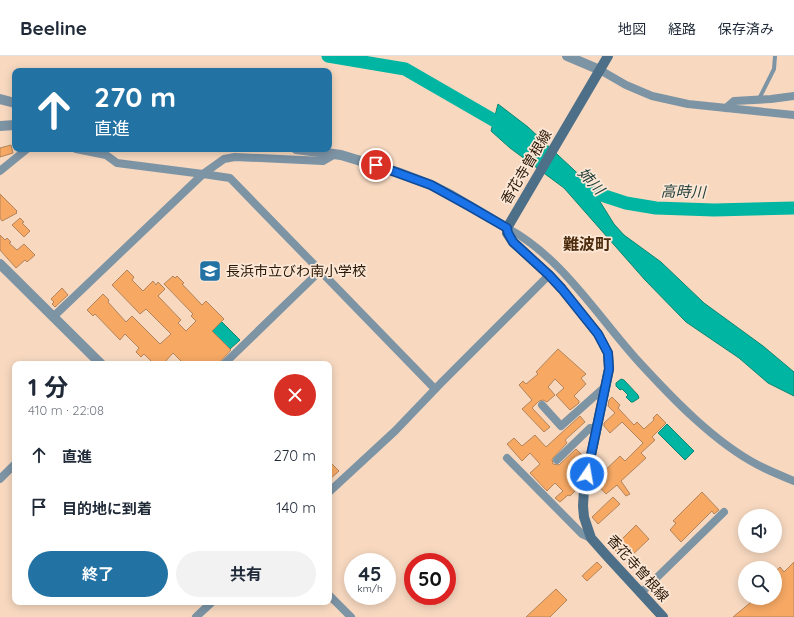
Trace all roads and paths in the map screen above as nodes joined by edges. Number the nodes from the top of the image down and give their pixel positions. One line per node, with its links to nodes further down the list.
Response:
1 (567, 56): 4 (street)
2 (608, 56): 4 (main road, 香花寺曽根線)
3 (775, 56): 7 (lane)
4 (598, 74): 9 (street); 19 (main road, 香花寺曽根線)
5 (794, 96): 7 (street)
6 (0, 99): 8 (street)
7 (759, 100): 9 (street)
8 (12, 102)
9 (726, 108): 10 (street)
10 (794, 115)
11 (12, 125): 12 (street)
12 (0, 126)
13 (24, 152): 17 (street)
14 (91, 152): 18 (street)
15 (319, 152): 16 (street)
16 (335, 154): 18 (street); 19 (street)
17 (0, 171)
18 (203, 174): 21 (street); 23 (street)
19 (509, 224): 22 (main road, 香花寺曽根線); 34 (street)
20 (0, 264): 23 (street)
21 (320, 271): 25 (street); 27 (street)
22 (549, 275): 26 (main road, 香花寺曽根線); 27 (street)
23 (54, 317): 24 (street)
24 (98, 361)
25 (227, 361)
26 (606, 386): 28 (street); 29 (main road, 香花寺曽根線)
27 (435, 389): 35 (street)
28 (542, 405)
29 (597, 428): 31 (street); 37 (main road, 香花寺曽根線)
30 (507, 458): 37 (street)
31 (556, 460)
32 (12, 467): 33 (street)
33 (0, 479)
34 (794, 481)
35 (332, 489)
36 (724, 512): 38 (street)
37 (591, 538): 38 (main road, 香花寺曽根線)
38 (641, 594): 43 (main road, 香花寺曽根線)
39 (332, 598): 42 (street)
40 (209, 605): 41 (street)
41 (196, 617)
42 (351, 617)
43 (664, 617)

